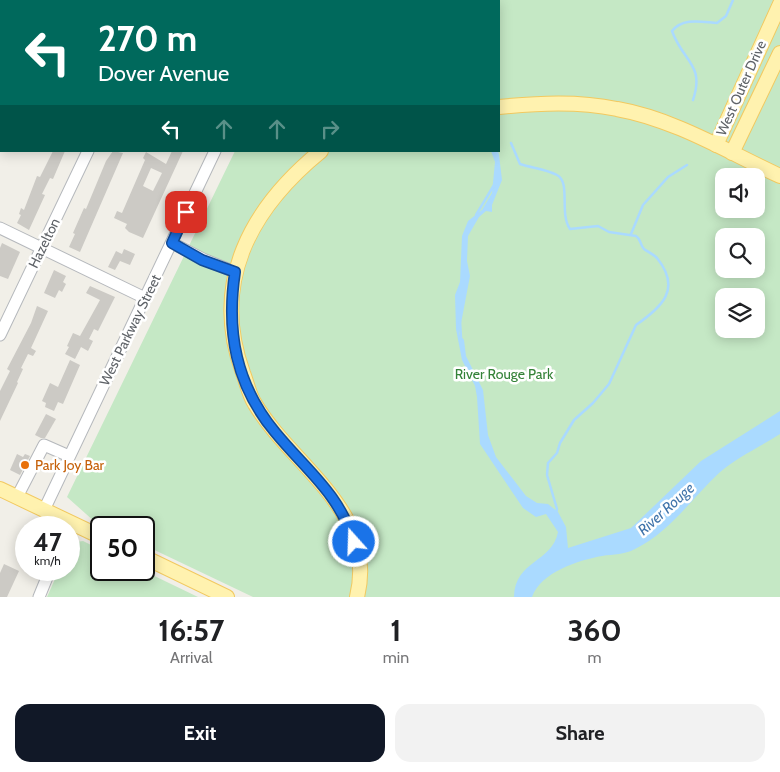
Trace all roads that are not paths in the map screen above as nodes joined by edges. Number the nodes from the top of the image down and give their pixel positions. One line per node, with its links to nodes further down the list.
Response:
1 (780, 4): 4 (main road, West Outer Drive)
2 (780, 53): 8 (main road, West Outer Drive)
3 (500, 107): 4 (main road, West Outer Drive)
4 (716, 146): 8 (main road, West Outer Drive)
5 (88, 152): 12 (street, Hazelton)
6 (216, 152): 11 (street, West Parkway Street)
7 (320, 152): 13 (main road)
8 (732, 153): 9 (main road)
9 (780, 176)
10 (0, 228): 12 (street)
11 (172, 243): 13 (street); 14 (street, West Parkway Street)
12 (42, 248): 14 (street); 15 (street, Hazelton)
13 (235, 272): 25 (main road)
14 (145, 298): 16 (street, West Parkway Street)
15 (0, 335)
16 (69, 456): 18 (street); 19 (street, West Parkway Street)
17 (0, 489): 18 (main road)
18 (17, 497): 19 (main road)
19 (44, 510): 20 (main road)
20 (53, 516)
21 (155, 562): 24 (main road)
22 (46, 581): 23 (street)
23 (39, 597)
24 (227, 597)
25 (356, 597)

